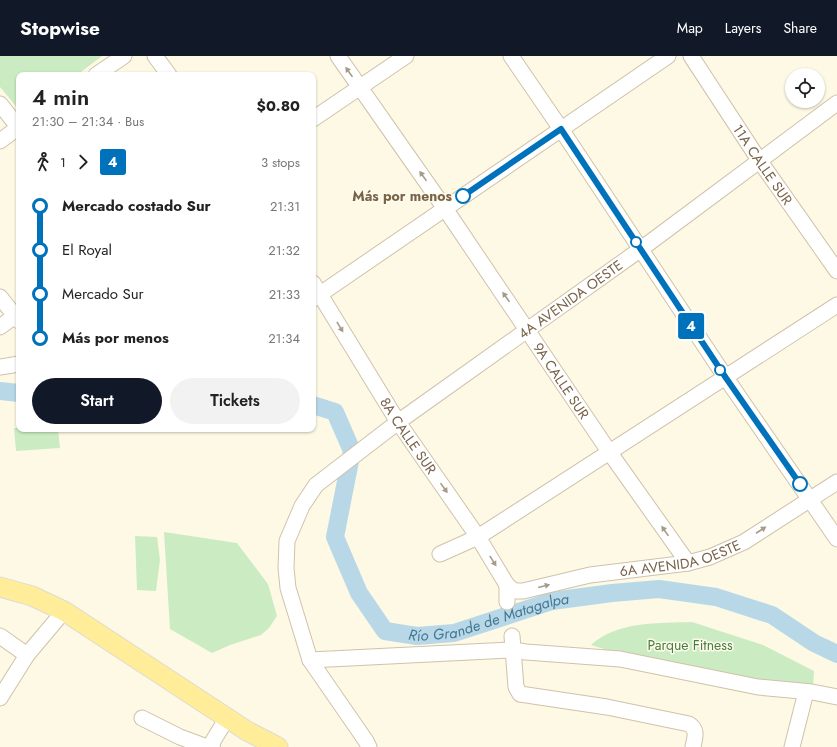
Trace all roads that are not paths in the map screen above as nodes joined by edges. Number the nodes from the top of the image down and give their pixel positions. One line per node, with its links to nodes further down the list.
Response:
1 (124, 56): 8 (street)
2 (156, 56): 9 (street)
3 (338, 56): 10 (street, 9A CALLE SUR, one-way to 3)
4 (406, 56): 10 (street)
5 (511, 56): 15 (street)
6 (668, 56): 15 (street)
7 (691, 56): 18 (street, 11A CALLE SUR)
8 (100, 72)
9 (167, 72)
10 (360, 87): 13 (street); 19 (street, 9A CALLE SUR, one-way to 10)
11 (837, 103): 18 (street, 4A AVENIDA OESTE)
12 (0, 104): 14 (street)
13 (316, 117)
14 (16, 124)
15 (561, 129): 19 (street); 20 (street)
16 (16, 130): 17 (street)
17 (0, 141)
18 (759, 160): 20 (street, 4A AVENIDA OESTE); 21 (street, 11A CALLE SUR)
19 (445, 208): 22 (street); 29 (street, 9A CALLE SUR, one-way to 19)
20 (641, 249): 29 (street, 4A AVENIDA OESTE); 32 (street)
21 (837, 271)
22 (316, 291)
23 (316, 294): 33 (street, 8A CALLE SUR, one-way to 33)
24 (0, 297): 26 (street)
25 (837, 305): 32 (street)
26 (16, 315)
27 (16, 318): 28 (street)
28 (0, 327)
29 (528, 329): 33 (street, 4A AVENIDA OESTE); 34 (street, 9A CALLE SUR)
30 (16, 364): 31 (street)
31 (0, 366)
32 (726, 378): 34 (street); 36 (street)
33 (398, 422): 37 (street, 8A CALLE SUR, one-way to 37); 48 (street, 4A AVENIDA OESTE)
34 (610, 453): 37 (street); 40 (street, 9A CALLE SUR, one-way to 34)
35 (837, 482): 36 (street, 6A AVENIDA OESTE)
36 (810, 499): 38 (street); 40 (street, 6A AVENIDA OESTE, one-way to 36)
37 (478, 537): 39 (street); 41 (street, 8A CALLE SUR, one-way to 41)
38 (837, 539)
39 (440, 554)
40 (688, 563): 41 (street, 6A AVENIDA OESTE, one-way to 40)
41 (507, 585): 43 (street)
42 (0, 588): 44 (main road)
43 (507, 602)
44 (64, 611): 47 (street); 53 (main road)
45 (0, 636): 47 (street)
46 (512, 643): 48 (street); 49 (street); 58 (street)
47 (27, 655): 51 (street)
48 (310, 660): 57 (street, 4A AVENIDA OESTE)
49 (806, 692): 50 (street); 59 (street)
50 (837, 697)
51 (0, 698)
52 (142, 718): 54 (street)
53 (227, 718): 55 (street); 56 (main road)
54 (207, 747)
55 (212, 747)
56 (278, 747)
57 (368, 747)
58 (693, 747)
59 (792, 747)

